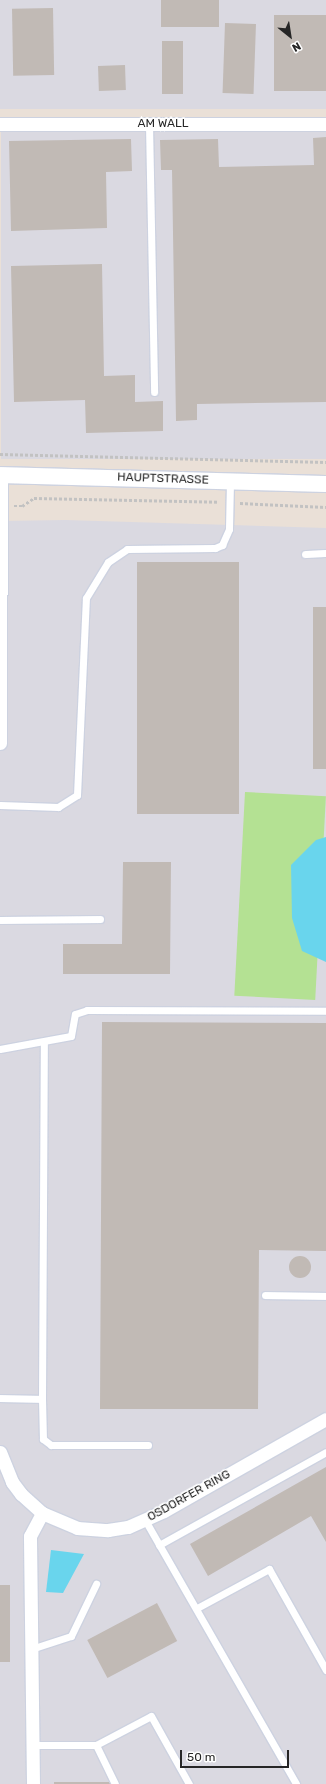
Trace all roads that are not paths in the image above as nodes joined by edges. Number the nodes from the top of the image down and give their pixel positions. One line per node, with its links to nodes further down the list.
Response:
1 (0, 124): 2 (street, AM WALL)
2 (149, 124): 3 (street, AM WALL); 4 (lane)
3 (326, 124)
4 (154, 392)
5 (0, 475): 6 (street, HAUPTSTRASSE); 10 (street)
6 (230, 481): 7 (street, HAUPTSTRASSE); 12 (lane)
7 (326, 484)
8 (326, 553): 9 (lane)
9 (305, 554)
10 (0, 648): 11 (street)
11 (0, 743)
12 (0, 805)
13 (100, 919): 14 (lane)
14 (0, 920)
15 (326, 1011): 16 (lane)
16 (44, 1042): 17 (lane); 21 (lane)
17 (0, 1049)
18 (265, 1295): 19 (lane)
19 (326, 1296)
20 (0, 1398): 21 (lane)
21 (42, 1399): 23 (lane)
22 (326, 1419): 27 (street, OSDORFER RING)
23 (148, 1445)
24 (0, 1452): 26 (street, OSDORFER RING)
25 (326, 1452): 28 (lane)
26 (42, 1513): 27 (street, OSDORFER RING); 31 (street)
27 (145, 1520): 28 (lane)
28 (160, 1545): 30 (lane)
29 (96, 1584): 31 (lane)
30 (196, 1608): 32 (lane); 38 (lane)
31 (31, 1649): 34 (street)
32 (326, 1670)
33 (96, 1744): 34 (lane); 36 (lane); 37 (lane)
34 (32, 1745): 35 (street)
35 (33, 1784)
36 (115, 1784)
37 (189, 1784)
38 (296, 1784)

